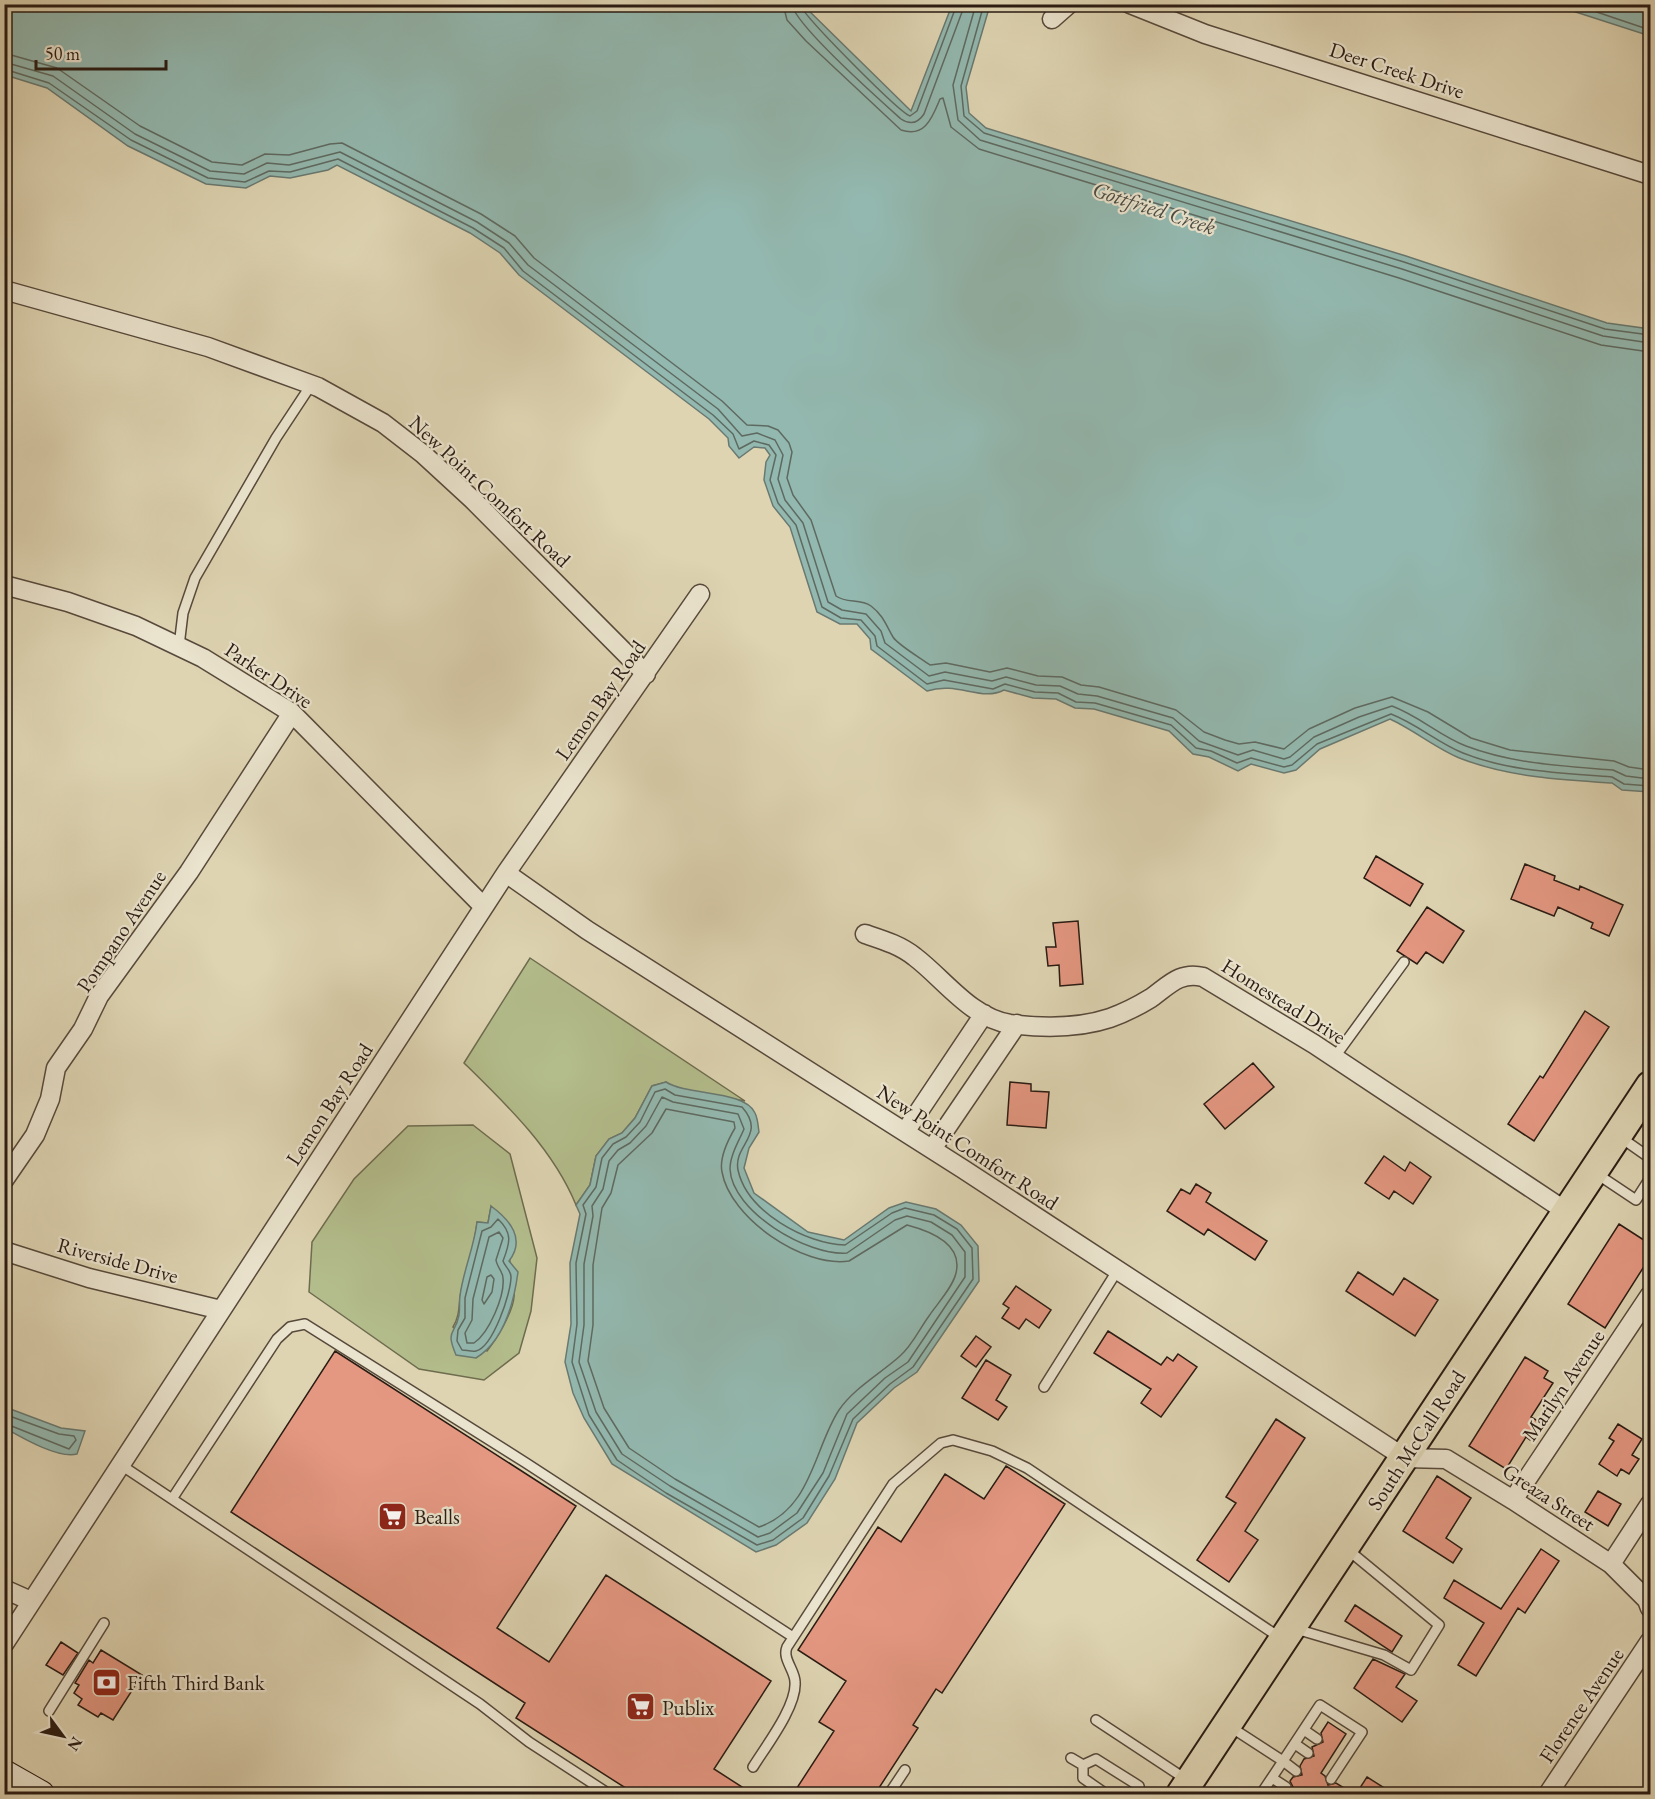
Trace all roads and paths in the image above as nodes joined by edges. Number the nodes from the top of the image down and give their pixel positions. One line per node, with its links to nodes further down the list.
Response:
1 (1069, 4): 3 (street)
2 (1130, 4): 4 (street, Deer Creek Drive)
3 (1052, 20)
4 (1650, 175)
5 (4, 290): 6 (street, New Point Comfort Road)
6 (311, 385): 9 (lane); 10 (street, New Point Comfort Road)
7 (4, 585): 9 (street, Parker Drive)
8 (699, 594): 10 (street, Lemon Bay Road)
9 (179, 646): 11 (street, Parker Drive)
10 (646, 675): 12 (street, Lemon Bay Road)
11 (292, 713): 13 (street, Parker Drive); 26 (street, Pompano Avenue)
12 (506, 873): 13 (street, Lemon Bay Road); 20 (street, New Point Comfort Road)
13 (484, 908): 31 (street, Lemon Bay Road)
14 (865, 934): 16 (street, Homestead Drive)
15 (1404, 962): 18 (lane)
16 (984, 1014): 17 (street, Homestead Drive); 20 (street)
17 (1017, 1024): 18 (street, Homestead Drive); 22 (street)
18 (1334, 1058): 27 (street, Homestead Drive)
19 (1650, 1086): 21 (main road, South McCall Road)
20 (905, 1132): 22 (street, New Point Comfort Road)
21 (1618, 1135): 23 (lane); 24 (main road, South McCall Road)
22 (932, 1149): 29 (street, New Point Comfort Road)
23 (1650, 1158)
24 (1593, 1172): 25 (lane); 27 (main road, South McCall Road)
25 (1650, 1178)
26 (4, 1180)
27 (1567, 1212): 33 (main road, South McCall Road)
28 (4, 1251): 31 (street, Riverside Drive)
29 (1117, 1271): 32 (lane); 33 (street, New Point Comfort Road)
30 (1650, 1295): 36 (street, Marilyn Avenue)
31 (221, 1310): 34 (street, Lemon Bay Road)
32 (1044, 1387)
33 (1405, 1458): 36 (street, Greaza Street); 38 (main road, South McCall Road)
34 (121, 1465): 35 (lane); 41 (street, Lemon Bay Road)
35 (172, 1499): 45 (lane); 71 (lane)
36 (1513, 1500): 39 (street, Greaza Street)
37 (1650, 1504): 39 (street)
38 (1346, 1547): 44 (main road, South McCall Road); 44 (lane)
39 (1611, 1564): 42 (street, Greaza Street)
40 (4, 1589): 41 (street)
41 (31, 1601): 47 (street, Lemon Bay Road)
42 (1650, 1608)
43 (104, 1623): 48 (lane)
44 (1288, 1634): 45 (lane); 50 (main road, South McCall Road)
45 (793, 1637): 61 (lane)
46 (1650, 1641): 76 (street, Florence Avenue)
47 (4, 1644)
48 (49, 1711)
49 (1096, 1720): 69 (lane)
50 (1227, 1725): 58 (lane); 69 (main road, South McCall Road)
51 (1304, 1730): 52 (lane); 53 (lane); 56 (lane)
52 (1317, 1739)
53 (1295, 1744): 55 (lane); 58 (lane)
54 (1336, 1750): 56 (lane)
55 (1308, 1753)
56 (1346, 1756): 63 (lane)
57 (1071, 1758): 60 (lane)
58 (1283, 1761): 64 (lane); 66 (lane)
59 (1327, 1764): 63 (lane)
60 (1083, 1765): 73 (lane); 74 (lane)
61 (753, 1767)
62 (905, 1770): 72 (lane)
63 (1337, 1770): 67 (lane)
64 (1296, 1771)
65 (4, 1773): 70 (main road)
66 (1272, 1778): 68 (lane); 75 (lane)
67 (1331, 1779)
68 (1286, 1787)
69 (1185, 1788)
70 (41, 1794)
71 (609, 1794)
72 (889, 1794)
73 (1106, 1794)
74 (1140, 1794)
75 (1261, 1794)
76 (1548, 1794)

